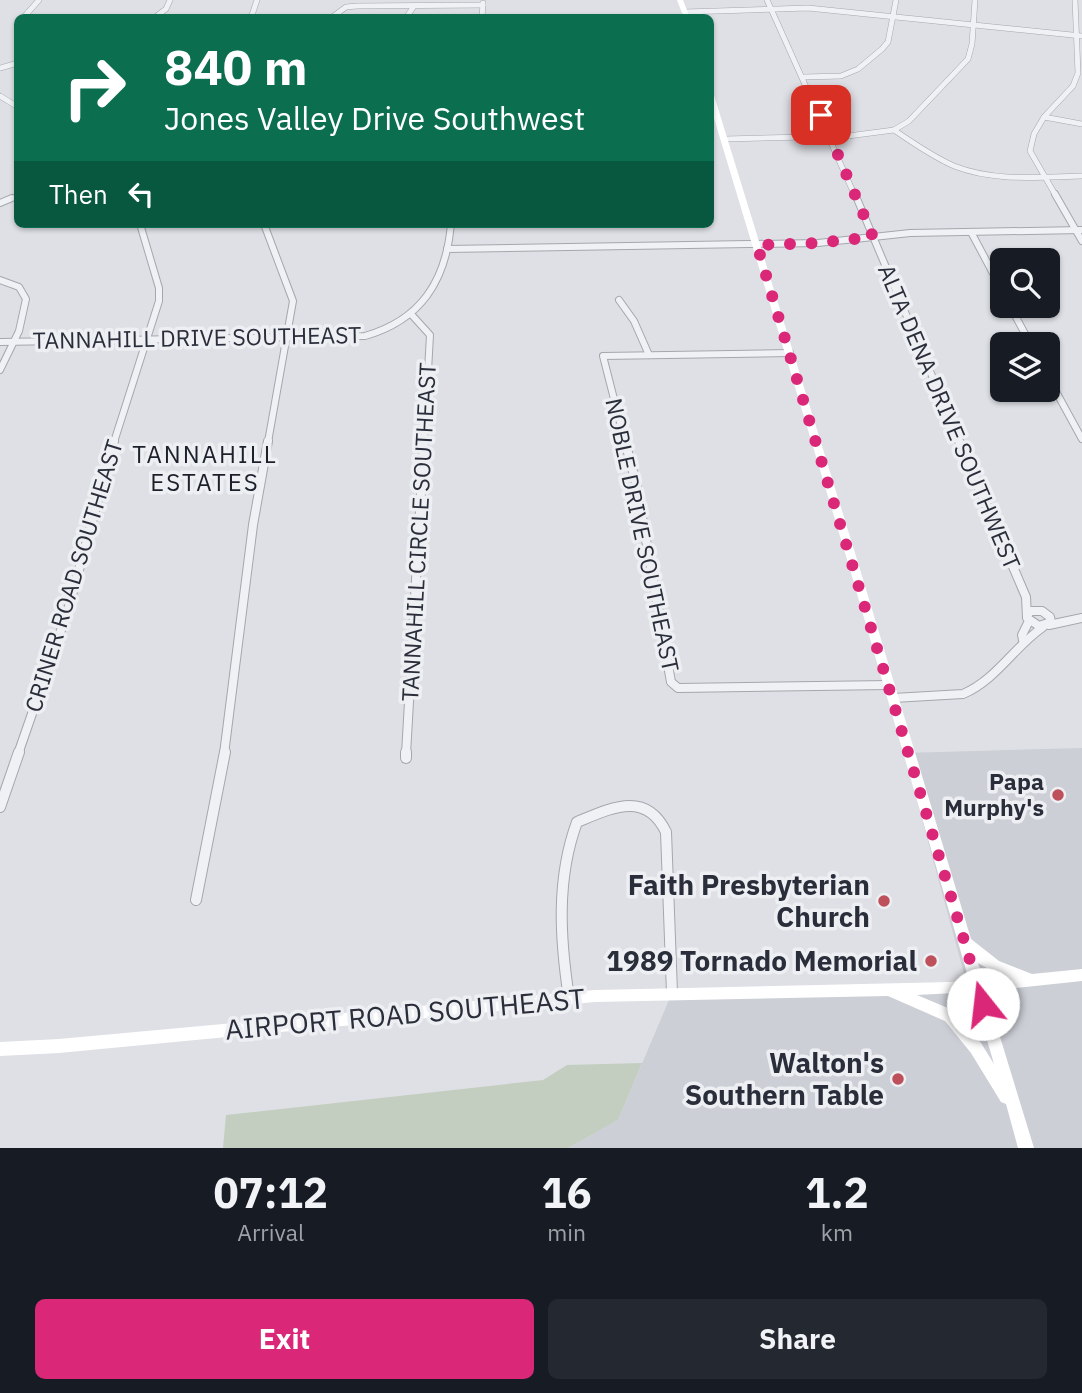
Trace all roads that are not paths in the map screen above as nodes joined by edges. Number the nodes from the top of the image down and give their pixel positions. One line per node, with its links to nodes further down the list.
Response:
1 (39, 0): 10 (street)
2 (170, 0): 11 (street)
3 (767, 0): 9 (street, ALTA DENA DRIVE SOUTHWEST)
4 (896, 0): 15 (street)
5 (975, 0): 16 (street)
6 (1078, 0): 17 (street)
7 (483, 2): 8 (street)
8 (414, 6): 12 (street); 13 (street)
9 (771, 9): 14 (street); 15 (street); 19 (street, ALTA DENA DRIVE SOUTHWEST)
10 (27, 14)
11 (159, 14)
12 (336, 14)
13 (409, 14)
14 (700, 14)
15 (893, 16): 16 (street); 19 (street)
16 (974, 24): 17 (street); 23 (street)
17 (1079, 35): 18 (street)
18 (1080, 73): 21 (street)
19 (804, 77): 24 (street, ALTA DENA DRIVE SOUTHWEST)
20 (714, 105): 25 (main road)
21 (1044, 117): 22 (street); 27 (street)
22 (1082, 124)
23 (894, 130): 24 (street); 27 (street)
24 (830, 136): 25 (street); 35 (street, ALTA DENA DRIVE SOUTHWEST)
25 (725, 139): 37 (main road)
26 (1082, 176): 27 (street)
27 (1043, 177): 33 (street)
28 (12, 198): 29 (street)
29 (0, 203)
30 (141, 228): 44 (street, CRINER ROAD SOUTHEAST)
31 (266, 228): 43 (street)
32 (452, 228): 38 (street, TANNAHILL DRIVE SOUTHEAST)
33 (1078, 230): 34 (street); 36 (street)
34 (971, 232): 35 (street); 39 (street)
35 (873, 237): 37 (street); 52 (street, ALTA DENA DRIVE SOUTHWEST)
36 (1082, 241)
37 (757, 245): 38 (street); 47 (main road)
38 (447, 249): 42 (street, TANNAHILL DRIVE SOUTHEAST)
39 (990, 268)
40 (0, 280): 46 (street)
41 (619, 300): 48 (street)
42 (411, 314): 43 (street, TANNAHILL DRIVE SOUTHEAST); 59 (street, TANNAHILL CIRCLE SOUTHEAST)
43 (286, 338): 44 (street, TANNAHILL DRIVE SOUTHEAST); 61 (street)
44 (147, 340): 46 (street, TANNAHILL DRIVE SOUTHEAST); 60 (street, CRINER ROAD SOUTHEAST)
45 (0, 342): 46 (street, TANNAHILL DRIVE SOUTHEAST)
46 (13, 342): 49 (street)
47 (790, 353): 48 (street, NOBLE DRIVE SOUTHEAST); 57 (main road)
48 (649, 355): 57 (street, NOBLE DRIVE SOUTHEAST)
49 (0, 369)
50 (1060, 399): 51 (street)
51 (1082, 439)
52 (1026, 597): 53 (street, ALTA DENA DRIVE SOUTHWEST); 55 (street, ALTA DENA DRIVE SOUTHWEST)
53 (1028, 618): 55 (street); 55 (street); 56 (street)
54 (1078, 618): 55 (street)
55 (1046, 619): 56 (street)
56 (1023, 640): 58 (street)
57 (889, 685): 58 (main road)
58 (893, 698): 62 (main road)
59 (406, 758)
60 (0, 807)
61 (197, 900)
62 (965, 942): 64 (main road); 65 (main road)
63 (1082, 975): 64 (main road, AIRPORT ROAD SOUTHEAST)
64 (1037, 981): 65 (main road, AIRPORT ROAD SOUTHEAST)
65 (978, 987): 66 (main road, AIRPORT ROAD SOUTHEAST); 70 (main road)
66 (886, 989): 67 (main road, AIRPORT ROAD SOUTHEAST); 70 (main road)
67 (672, 993): 68 (main road, AIRPORT ROAD SOUTHEAST); 68 (street)
68 (569, 998): 69 (main road, AIRPORT ROAD SOUTHEAST)
69 (0, 1049)
70 (1015, 1112): 71 (main road)
71 (1026, 1148)

